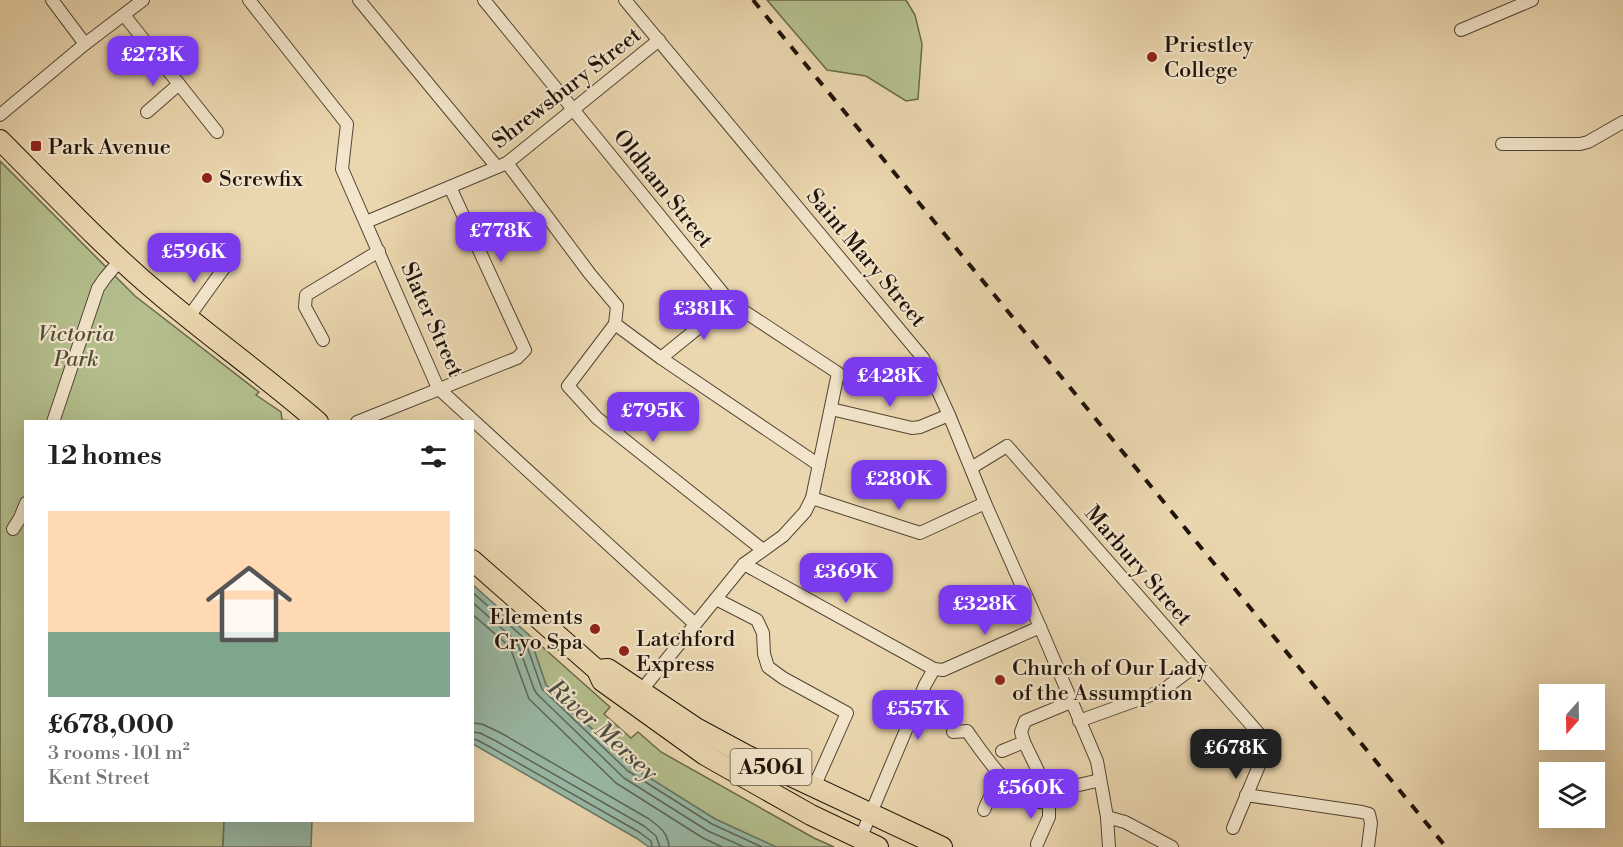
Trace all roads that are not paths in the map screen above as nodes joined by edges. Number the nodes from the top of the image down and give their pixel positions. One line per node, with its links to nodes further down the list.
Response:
1 (52, 0): 11 (street)
2 (143, 0): 8 (street)
3 (249, 0): 22 (street, Slater Street)
4 (359, 0): 20 (street)
5 (484, 0): 13 (street, Oldham Street)
6 (625, 0): 10 (street, Saint Mary Street)
7 (1532, 0): 9 (street)
8 (124, 15): 11 (street); 12 (street)
9 (1461, 30)
10 (659, 40): 13 (street, Shrewsbury Street); 33 (street, Saint Mary Street)
11 (85, 44): 15 (street)
12 (178, 84): 14 (street); 17 (street)
13 (573, 109): 20 (street, Shrewsbury Street); 26 (street, Oldham Street)
14 (147, 112)
15 (0, 115)
16 (1623, 122): 19 (street)
17 (217, 132)
18 (0, 140): 24 (highway)
19 (1502, 144)
20 (502, 165): 21 (street, Shrewsbury Street); 28 (street)
21 (450, 187): 22 (street, Shrewsbury Street); 31 (street)
22 (366, 222): 23 (street, Slater Street)
23 (379, 251): 29 (street); 31 (street, Slater Street)
24 (121, 259): 27 (highway); 34 (street)
25 (225, 268): 27 (street)
26 (730, 302): 30 (street); 32 (street, Oldham Street)
27 (188, 318): 35 (highway)
28 (615, 324): 30 (street); 45 (street)
29 (323, 340)
30 (661, 358): 39 (street)
31 (438, 388): 36 (street); 37 (street, Slater Street)
32 (831, 409): 33 (street); 39 (street)
33 (949, 415): 40 (street, Saint Mary Street)
34 (54, 420)
35 (316, 420)
36 (362, 420)
37 (473, 420)
38 (474, 421): 49 (street, Slater Street)
39 (819, 465): 41 (street)
40 (971, 468): 42 (street, Saint Mary Street); 51 (street, Marbury Street)
41 (812, 498): 42 (street); 45 (street)
42 (985, 503): 50 (street, Saint Mary Street)
43 (24, 508): 44 (street)
44 (14, 529)
45 (763, 550): 47 (street)
46 (474, 562): 52 (highway, A5061)
47 (744, 564): 48 (street); 53 (street)
48 (716, 599): 49 (street); 63 (street)
49 (695, 624): 54 (street)
50 (1040, 627): 53 (street); 55 (street, Saint Mary Street)
51 (1198, 664): 56 (street); 64 (street, Marbury Street)
52 (597, 669): 54 (highway, A5061); 70 (highway, A5061)
53 (934, 669): 67 (street)
54 (641, 691): 63 (highway, A5061)
55 (1071, 702): 56 (street, Saint Mary Street); 58 (street)
56 (1079, 721): 62 (street, Saint Mary Street)
57 (952, 732): 60 (street)
58 (1024, 742): 59 (street); 61 (street)
59 (1002, 751)
60 (1000, 774): 65 (street); 66 (street)
61 (1041, 777)
62 (1100, 780): 65 (street); 68 (street, Saint Mary Street)
63 (814, 787): 67 (highway, A5061)
64 (1246, 795): 69 (street); 76 (street)
65 (1049, 801): 71 (street)
66 (984, 810)
67 (870, 814): 70 (street); 73 (highway, A5061)
68 (1107, 817): 74 (street, Saint Mary Street); 75 (street)
69 (1233, 828)
70 (860, 839): 72 (highway, A5061)
71 (1037, 844)
72 (878, 847)
73 (942, 847)
74 (1109, 847)
75 (1172, 847)
76 (1368, 847)

